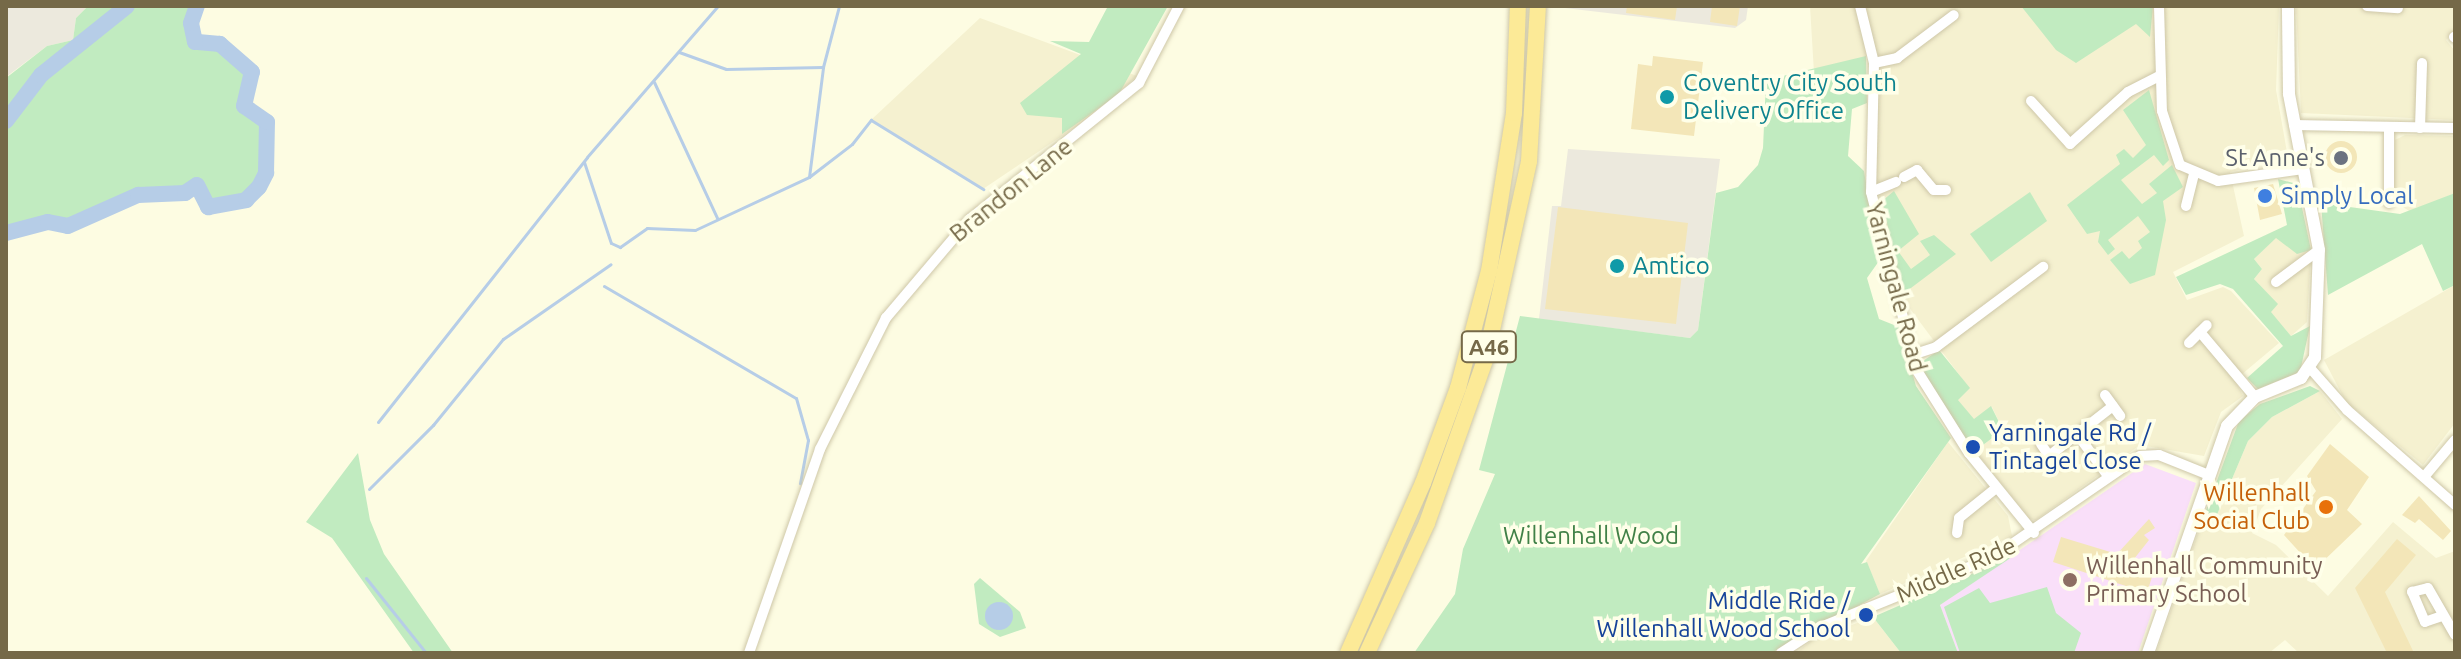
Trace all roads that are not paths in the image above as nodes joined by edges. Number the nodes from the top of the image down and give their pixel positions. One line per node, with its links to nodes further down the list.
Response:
1 (1179, 6): 44 (street, Brandon Lane)
2 (1517, 6): 45 (highway, A46)
3 (1860, 6): 10 (street, Yarningale Road)
4 (2159, 6): 12 (street)
5 (2288, 6): 14 (street)
6 (2367, 6): 7 (street)
7 (2398, 8)
8 (1539, 11): 46 (highway, A46)
9 (1954, 15): 10 (street)
10 (1874, 63): 21 (street, Yarningale Road)
11 (2422, 63): 16 (street)
12 (2158, 77): 13 (street); 19 (street)
13 (2031, 101)
14 (2294, 125): 15 (street); 18 (street)
15 (2389, 127): 16 (street); 22 (street)
16 (2420, 128): 17 (street)
17 (2455, 128)
18 (2303, 169): 19 (street); 24 (street)
19 (2194, 175): 23 (street)
20 (1946, 190): 21 (street)
21 (1871, 192): 28 (street, Yarningale Road)
22 (2389, 203)
23 (2186, 206)
24 (2319, 250): 26 (street); 29 (street)
25 (2043, 267): 28 (street)
26 (2276, 282)
27 (2189, 343): 31 (street)
28 (1912, 355): 38 (street, Yarningale Road)
29 (2310, 368): 31 (street); 37 (street)
30 (2105, 395): 32 (street)
31 (2255, 397): 35 (street)
32 (2077, 434): 34 (street); 36 (street)
33 (2455, 440): 37 (street)
34 (2041, 444)
35 (2209, 475): 36 (street, Middle Ride); 48 (street)
36 (2108, 476): 41 (street, Middle Ride)
37 (2424, 477): 39 (street)
38 (1996, 488): 40 (street); 41 (street, Yarningale Road)
39 (2455, 505)
40 (1957, 533)
41 (2034, 533): 47 (street, Middle Ride)
42 (2442, 616): 43 (street)
43 (2455, 635)
44 (749, 653)
45 (1348, 653)
46 (1367, 653)
47 (1781, 653)
48 (2148, 653)

